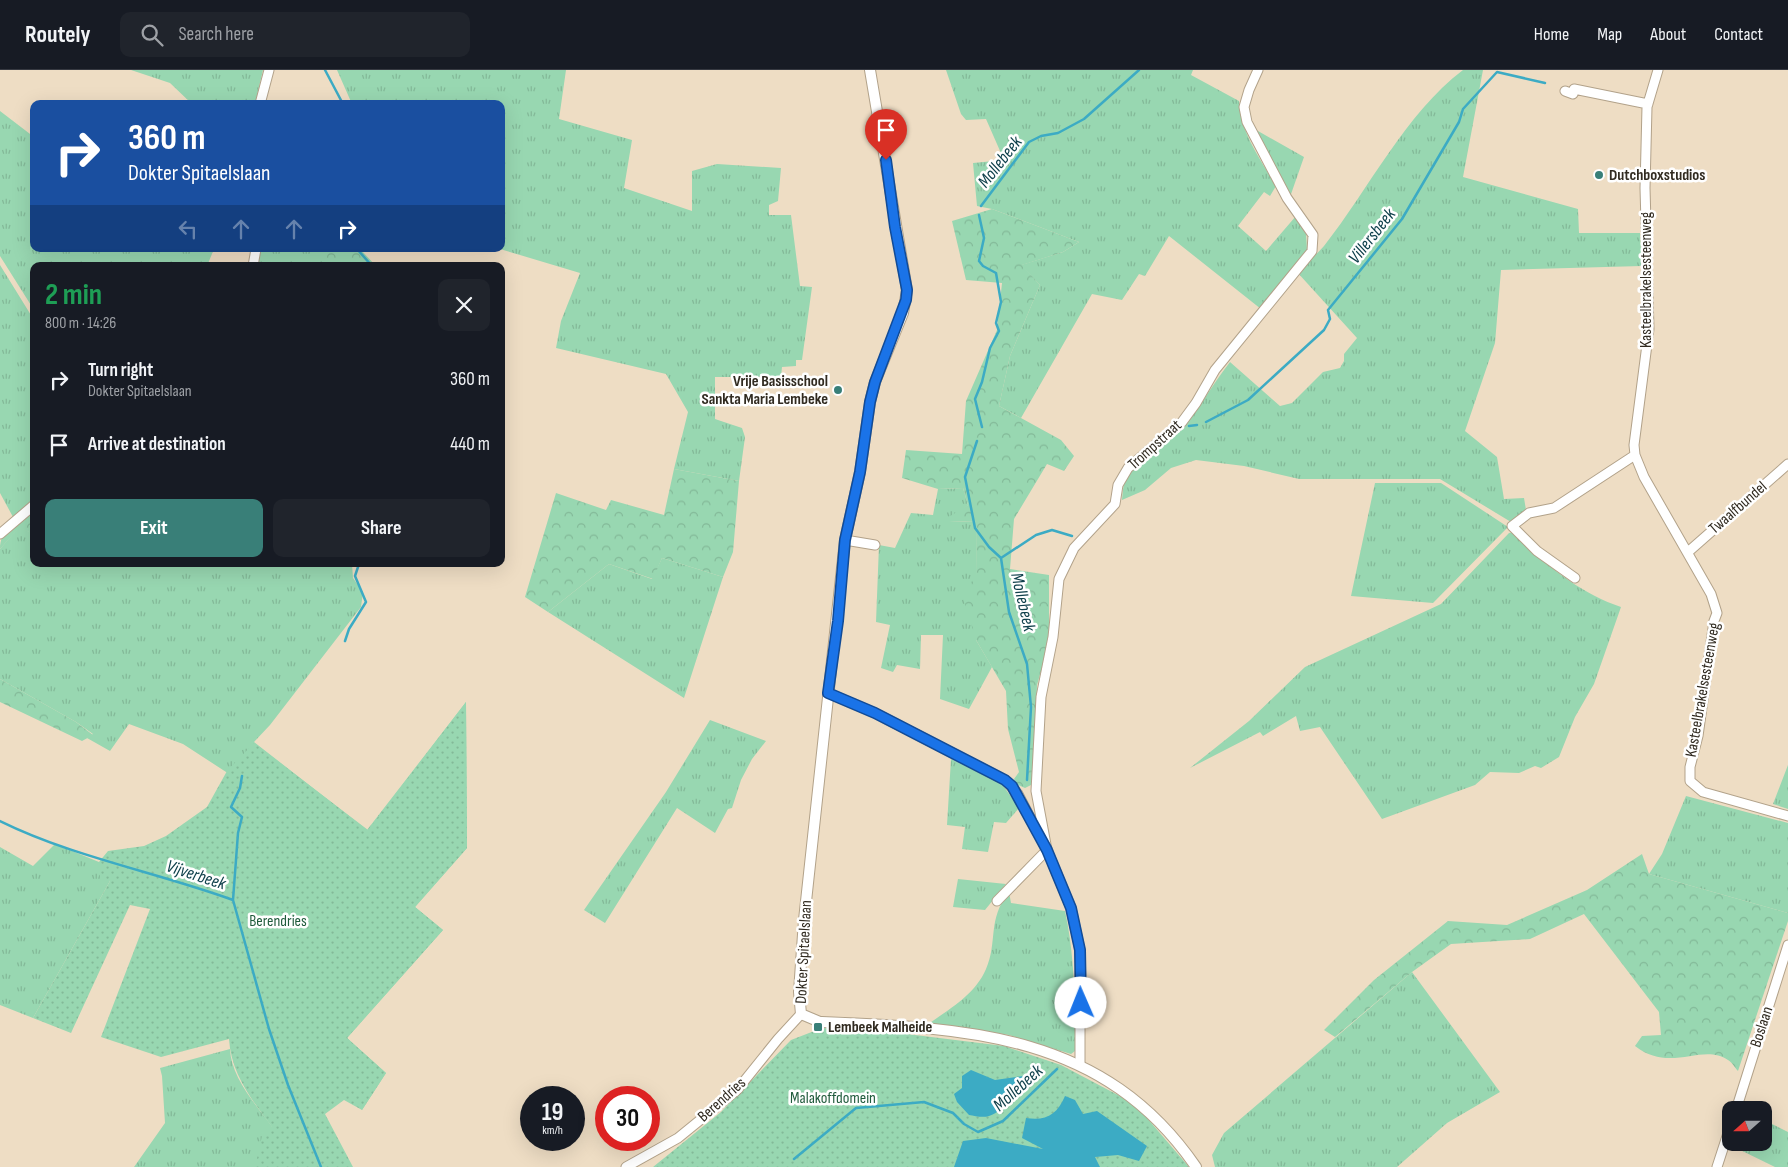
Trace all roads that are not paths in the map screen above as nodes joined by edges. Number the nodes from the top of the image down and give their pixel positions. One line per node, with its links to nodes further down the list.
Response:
1 (269, 70): 6 (street)
2 (870, 70): 12 (street, Dokter Spitaelslaan)
3 (1258, 70): 17 (street, Trompstraat)
4 (1658, 70): 7 (street, Kasteelbrakelsesteenweg)
5 (1565, 91): 7 (street)
6 (261, 100)
7 (1648, 104): 8 (street, Kasteelbrakelsesteenweg)
8 (1635, 455): 14 (street, Kasteelbrakelsesteenweg); 15 (street)
9 (1788, 464): 14 (street, Twaalfbundel)
10 (30, 508): 11 (street)
11 (0, 534)
12 (845, 540): 13 (street); 16 (street, Dokter Spitaelslaan)
13 (875, 544)
14 (1688, 552): 19 (street, Kasteelbrakelsesteenweg)
15 (1575, 578)
16 (828, 693): 18 (street); 23 (street, Dokter Spitaelslaan)
17 (1036, 791): 18 (street); 20 (street, Trompstraat)
18 (1018, 794): 20 (street)
19 (1788, 816)
20 (1047, 850): 21 (street); 24 (street)
21 (997, 901)
22 (1788, 944): 25 (street, Boslaan)
23 (801, 1014): 24 (street, Dokter Spitaelslaan); 27 (street, Berendries)
24 (1080, 1064): 28 (street, Dokter Spitaelslaan)
25 (1739, 1101)
26 (1722, 1151): 29 (street)
27 (626, 1167)
28 (1196, 1167)
29 (1717, 1167)

